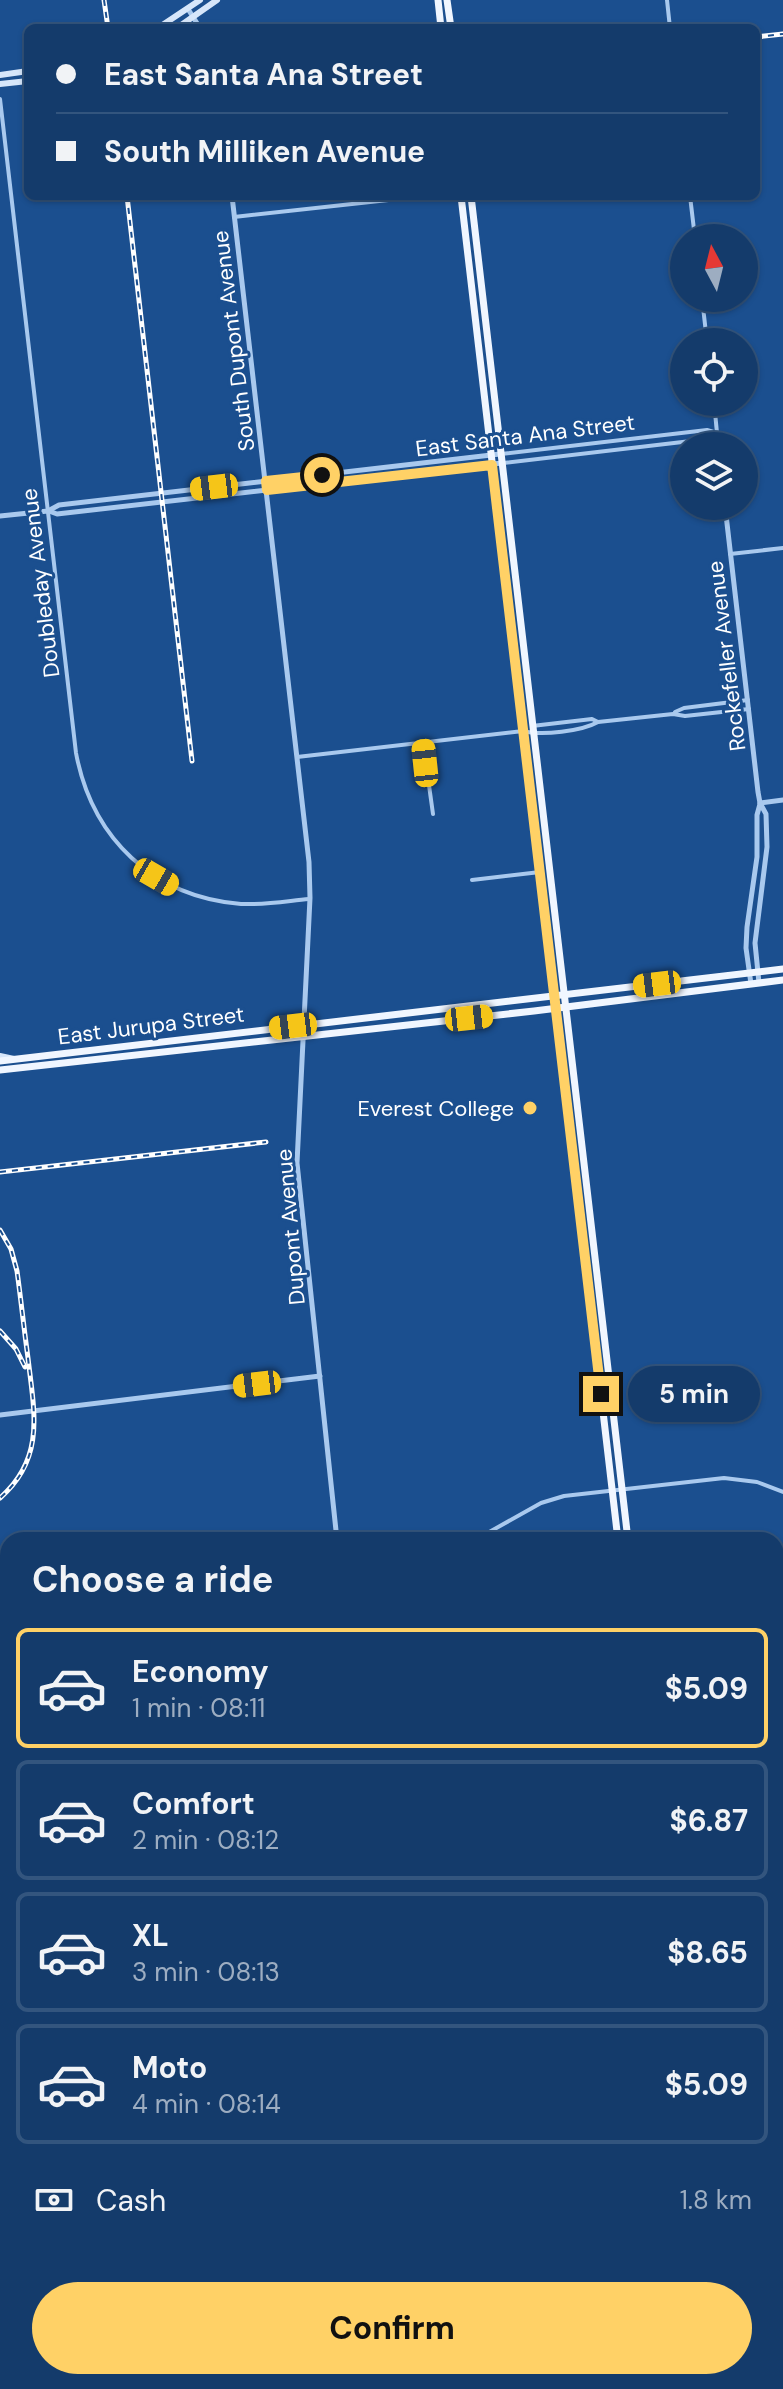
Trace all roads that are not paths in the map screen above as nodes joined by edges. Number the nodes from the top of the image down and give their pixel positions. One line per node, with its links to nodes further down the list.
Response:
1 (200, 0): 6 (main road)
2 (217, 0): 7 (main road)
3 (438, 0): 11 (main road)
4 (447, 0): 12 (main road)
5 (667, 0): 13 (street)
6 (188, 9): 7 (street); 8 (main road)
7 (193, 17): 9 (main road); 10 (street)
8 (164, 24)
9 (183, 24)
10 (197, 24)
11 (441, 24)
12 (450, 24)
13 (670, 24)
14 (24, 72): 15 (main road)
15 (0, 75)
16 (24, 81): 17 (main road)
17 (0, 84)
18 (0, 99): 35 (street, Doubleday Avenue)
19 (232, 200): 24 (street, South Dupont Avenue)
20 (389, 200): 24 (street)
21 (462, 200): 30 (main road)
22 (471, 200): 30 (main road)
23 (690, 200): 25 (street)
24 (234, 217): 33 (street, South Dupont Avenue)
25 (693, 224)
26 (690, 432): 27 (street, East Santa Ana Street)
27 (714, 432)
28 (670, 434): 30 (street, East Santa Ana Street)
29 (670, 443): 31 (street, East Santa Ana Street)
30 (496, 455): 31 (main road); 32 (main road); 33 (street, East Santa Ana Street)
31 (502, 463): 32 (street, East Santa Ana Street); 44 (main road)
32 (492, 465): 34 (street, East Santa Ana Street); 45 (main road)
33 (266, 481): 34 (street, South Dupont Avenue); 35 (street, East Santa Ana Street)
34 (267, 490): 35 (street, East Santa Ana Street); 43 (street, South Dupont Avenue)
35 (48, 511): 36 (street, East Santa Ana Street); 53 (street, Doubleday Avenue)
36 (0, 516)
37 (726, 520): 39 (street, Rockefeller Avenue)
38 (783, 548): 39 (street)
39 (730, 554): 40 (street, Rockefeller Avenue)
40 (748, 700): 41 (street, Rockefeller Avenue); 42 (street)
41 (749, 709): 42 (street); 49 (street, Rockefeller Avenue)
42 (673, 714): 44 (street)
43 (293, 720): 47 (street, Dupont Avenue)
44 (533, 730): 45 (street); 58 (main road)
45 (523, 731): 46 (street); 51 (main road)
46 (423, 742): 47 (street); 50 (street)
47 (297, 757): 53 (street, Dupont Avenue)
48 (783, 800): 49 (street)
49 (760, 803): 55 (street, Rockefeller Avenue); 55 (street, Rockefeller Avenue)
50 (433, 814)
51 (540, 872): 52 (street); 59 (main road)
52 (472, 880)
53 (310, 898): 62 (street, Dupont Avenue)
54 (783, 969): 55 (main road, East Jurupa Street)
55 (754, 973): 57 (street, Rockefeller Avenue); 58 (main road, East Jurupa Street)
56 (783, 980): 57 (main road, East Jurupa Street)
57 (755, 983): 60 (main road, East Jurupa Street)
58 (564, 995): 59 (main road, East Jurupa Street); 60 (main road)
59 (553, 996): 61 (main road); 62 (main road, East Jurupa Street)
60 (566, 1007): 61 (main road, East Jurupa Street); 68 (main road)
61 (555, 1009): 63 (main road, East Jurupa Street); 69 (main road)
62 (303, 1025): 63 (street, Dupont Avenue); 64 (main road, East Jurupa Street)
63 (302, 1035): 65 (main road, East Jurupa Street); 66 (street, Dupont Avenue)
64 (0, 1058)
65 (0, 1070)
66 (320, 1376): 67 (street); 71 (street, Dupont Avenue)
67 (0, 1415)
68 (622, 1489): 69 (street); 70 (street); 74 (main road)
69 (612, 1490): 72 (street); 73 (main road)
70 (783, 1492)
71 (336, 1532)
72 (489, 1532)
73 (617, 1532)
74 (627, 1532)

